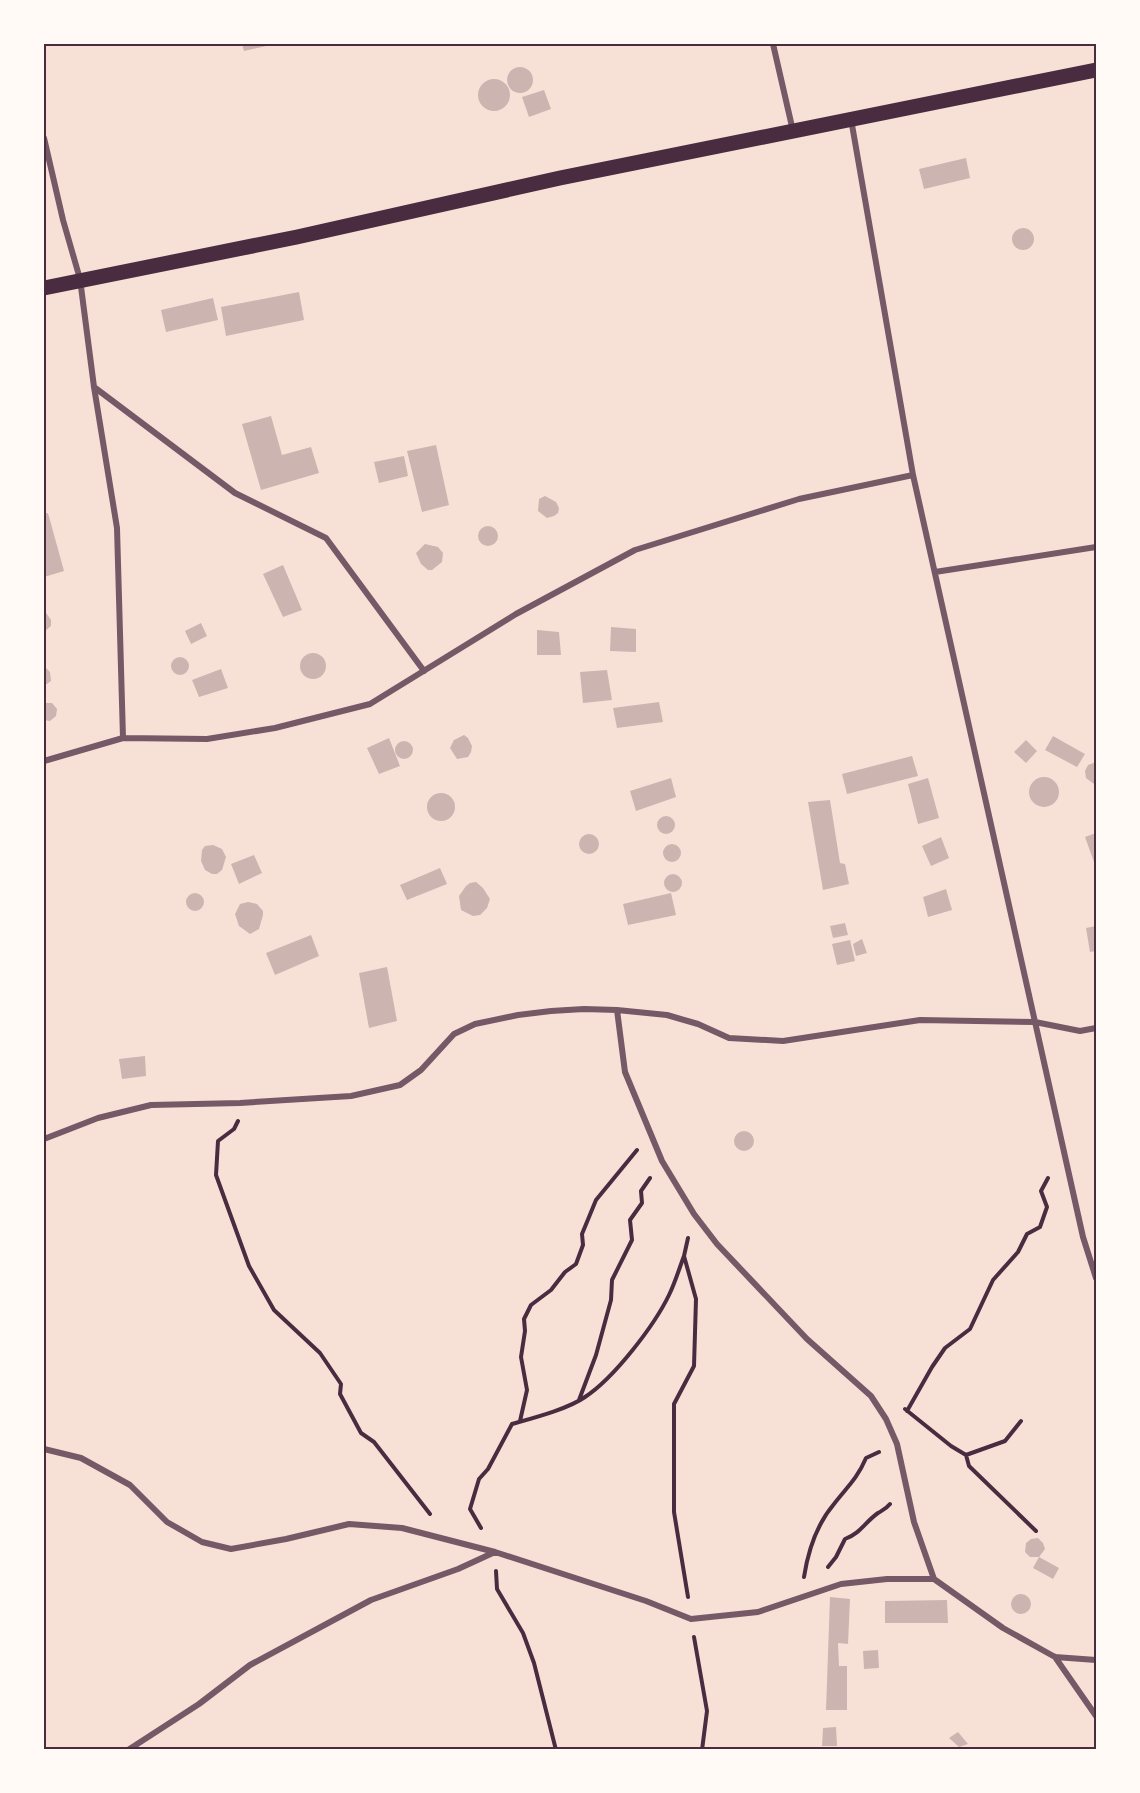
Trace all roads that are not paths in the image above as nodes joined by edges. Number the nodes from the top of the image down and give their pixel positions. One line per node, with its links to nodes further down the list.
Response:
1 (773, 44): 4 (street)
2 (1096, 70): 3 (main road)
3 (851, 119): 4 (main road); 9 (street)
4 (793, 131): 6 (main road)
5 (44, 138): 6 (street)
6 (80, 279): 7 (main road); 8 (street)
7 (44, 288)
8 (93, 387): 12 (street); 13 (street)
9 (913, 475): 11 (street); 12 (street)
10 (1096, 547): 11 (street)
11 (935, 572): 16 (street)
12 (424, 671): 13 (street)
13 (123, 738): 14 (street)
14 (44, 761)
15 (617, 1010): 16 (street); 18 (street); 22 (street)
16 (1035, 1022): 17 (street); 19 (street)
17 (1096, 1028)
18 (44, 1139)
19 (1096, 1278)
20 (44, 1449): 21 (street)
21 (495, 1552): 22 (street); 26 (street)
22 (934, 1579): 23 (street)
23 (1055, 1657): 24 (street); 25 (street)
24 (1096, 1660)
25 (1096, 1716)
26 (128, 1749)

